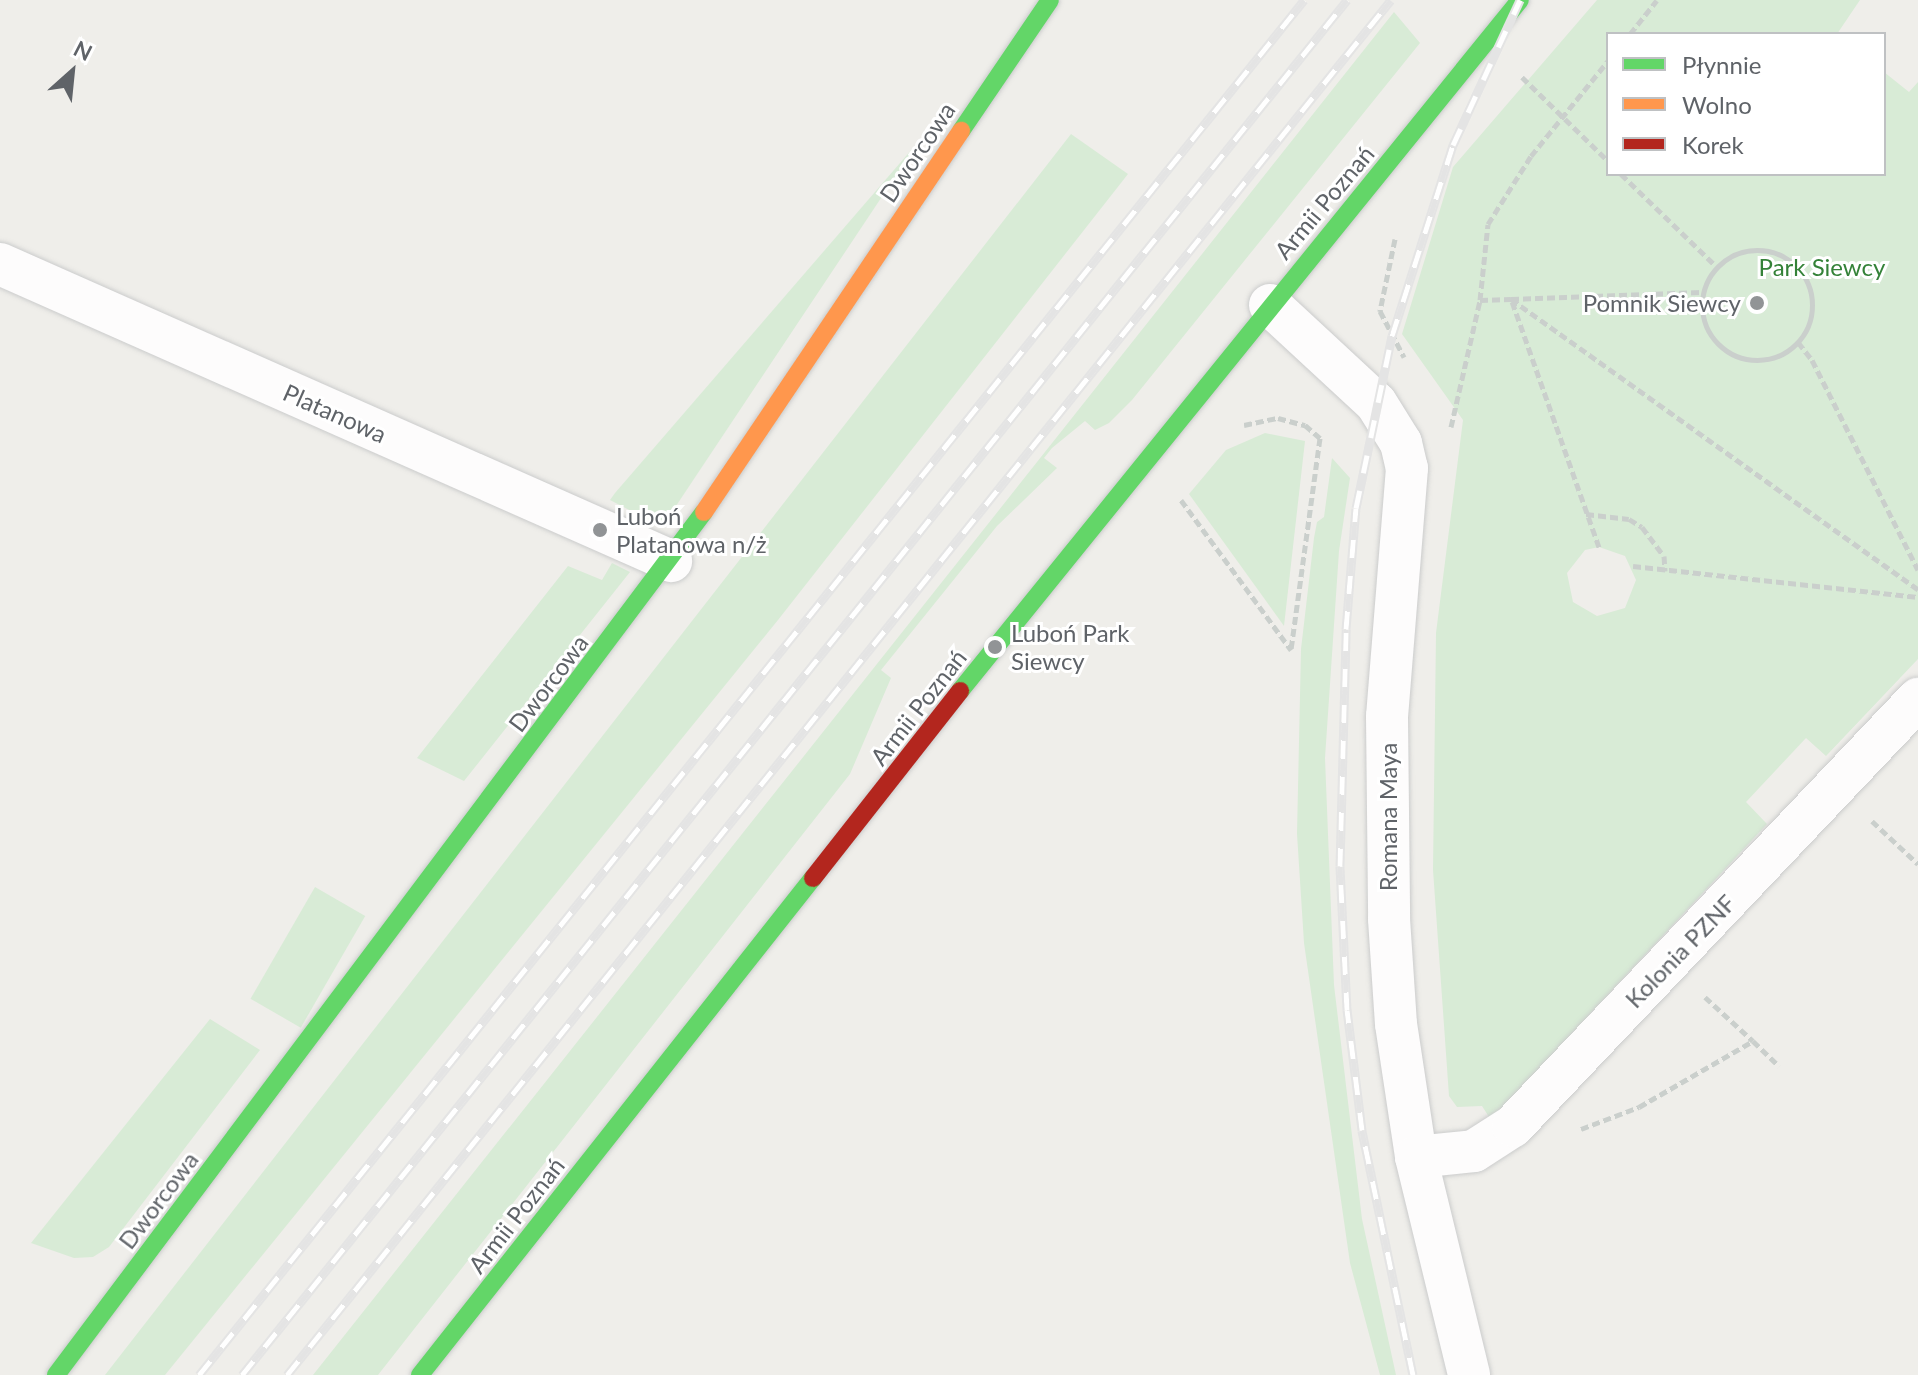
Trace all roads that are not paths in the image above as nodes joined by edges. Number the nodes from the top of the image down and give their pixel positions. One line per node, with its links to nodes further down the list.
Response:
1 (1050, 0): 5 (main road, Dworcowa)
2 (1520, 0): 4 (main road, Armii Poznań)
3 (0, 264): 5 (street, Platanowa)
4 (1270, 305): 7 (street, Romana Maya); 9 (main road, Armii Poznań)
5 (671, 561): 8 (main road, Dworcowa)
6 (1918, 699): 7 (street, Kolonia PZNF)
7 (1416, 1157): 10 (street, Romana Maya)
8 (56, 1375)
9 (420, 1375)
10 (1469, 1375)

